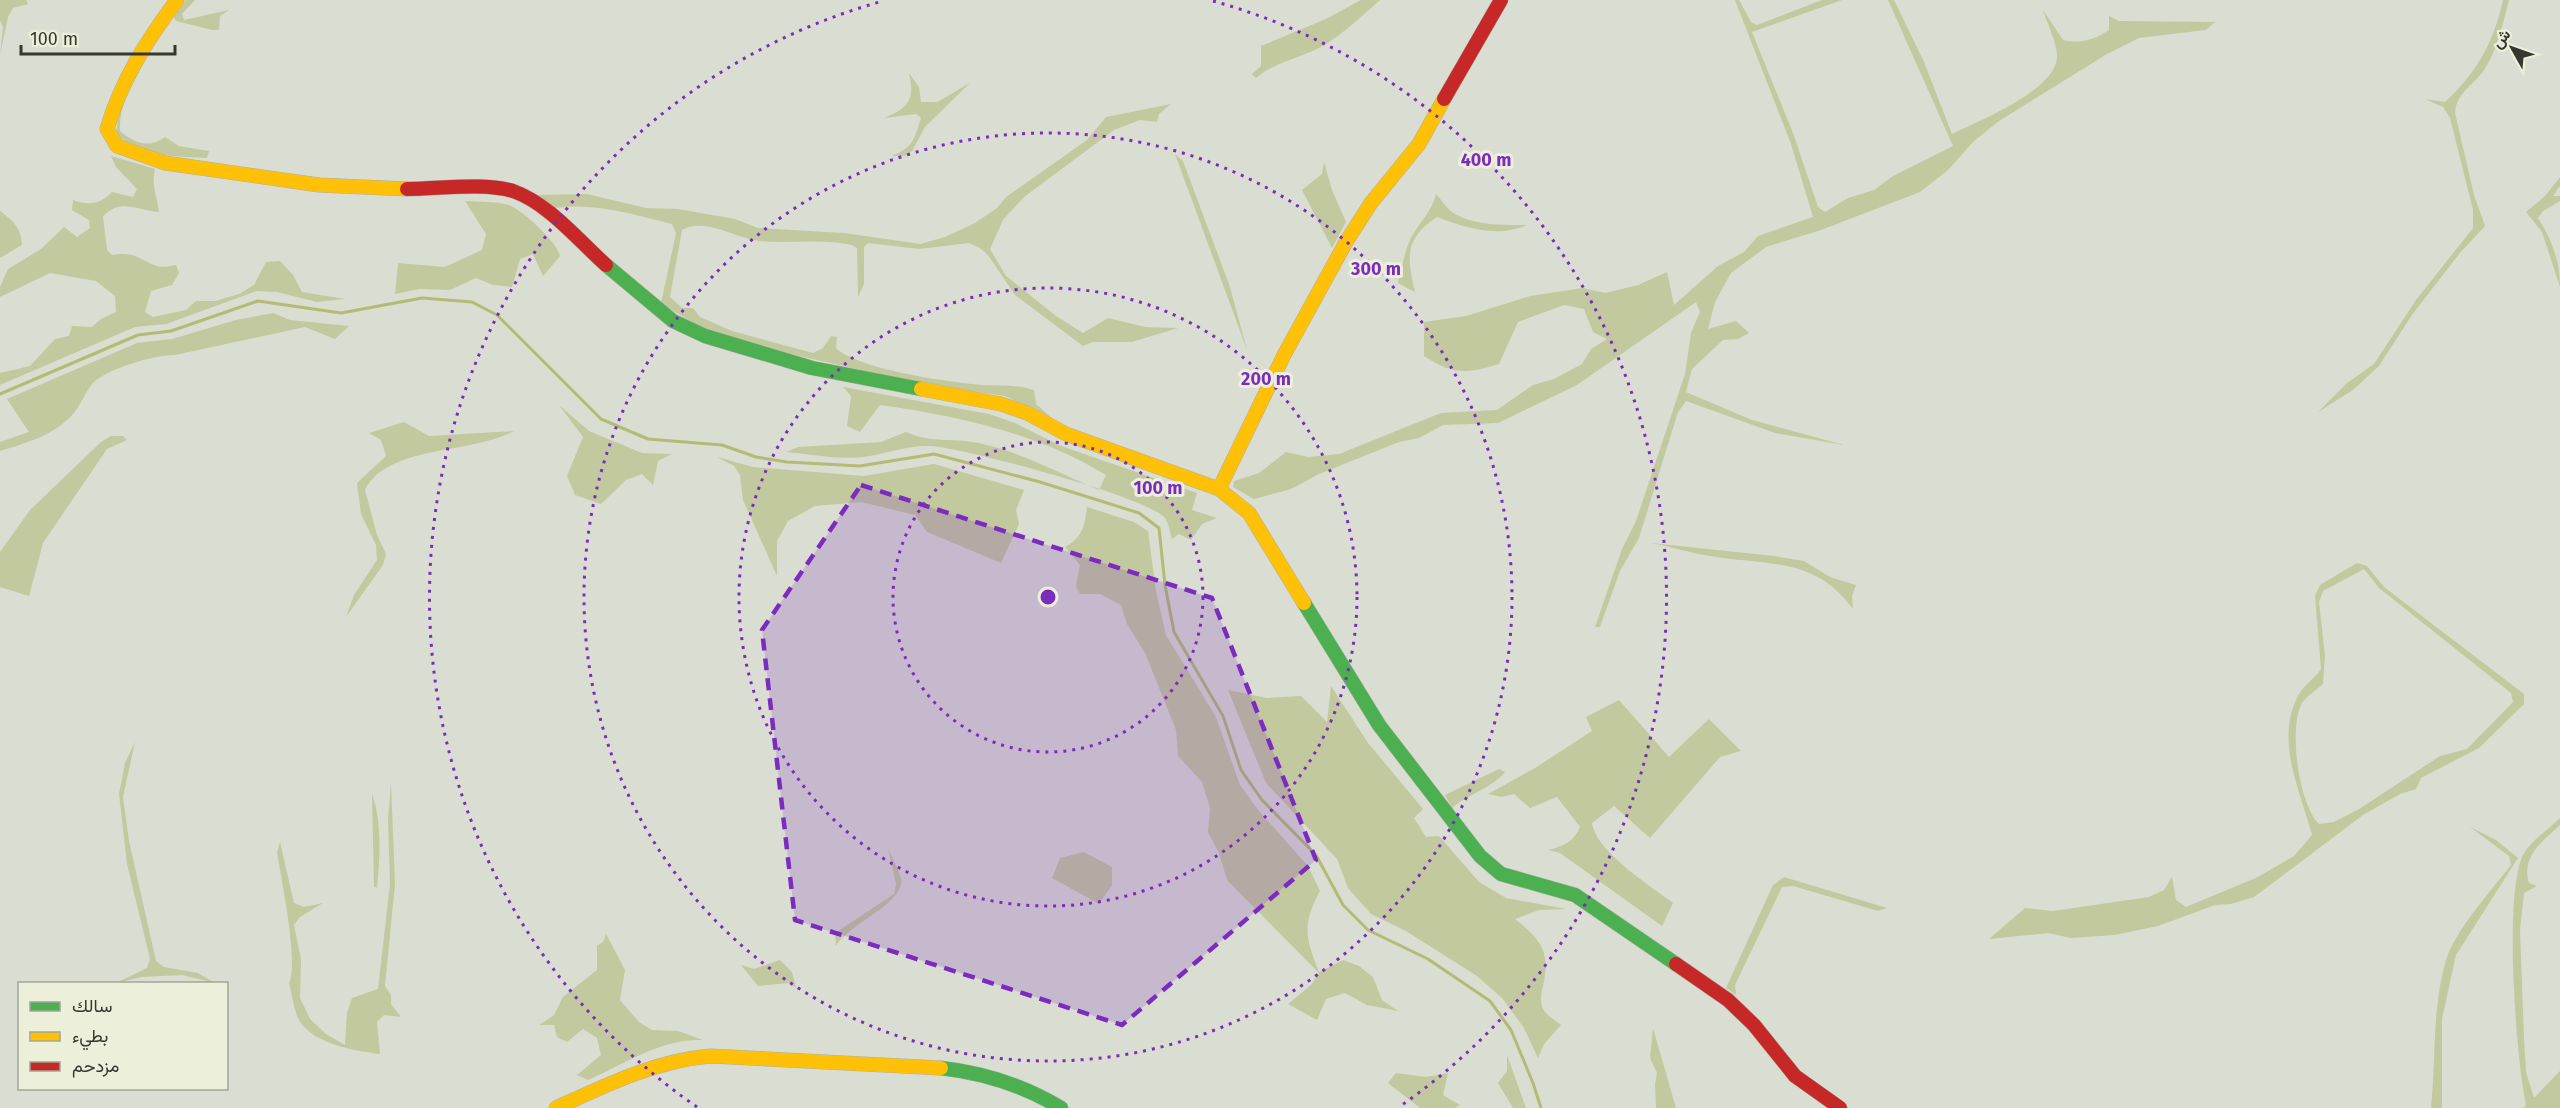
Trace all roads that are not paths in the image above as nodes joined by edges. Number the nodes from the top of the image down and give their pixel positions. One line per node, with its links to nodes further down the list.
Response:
1 (177, 0): 3 (street)
2 (1501, 0): 3 (street)
3 (1219, 489): 6 (street)
4 (556, 1108): 5 (street)
5 (1061, 1108)
6 (1840, 1108)

